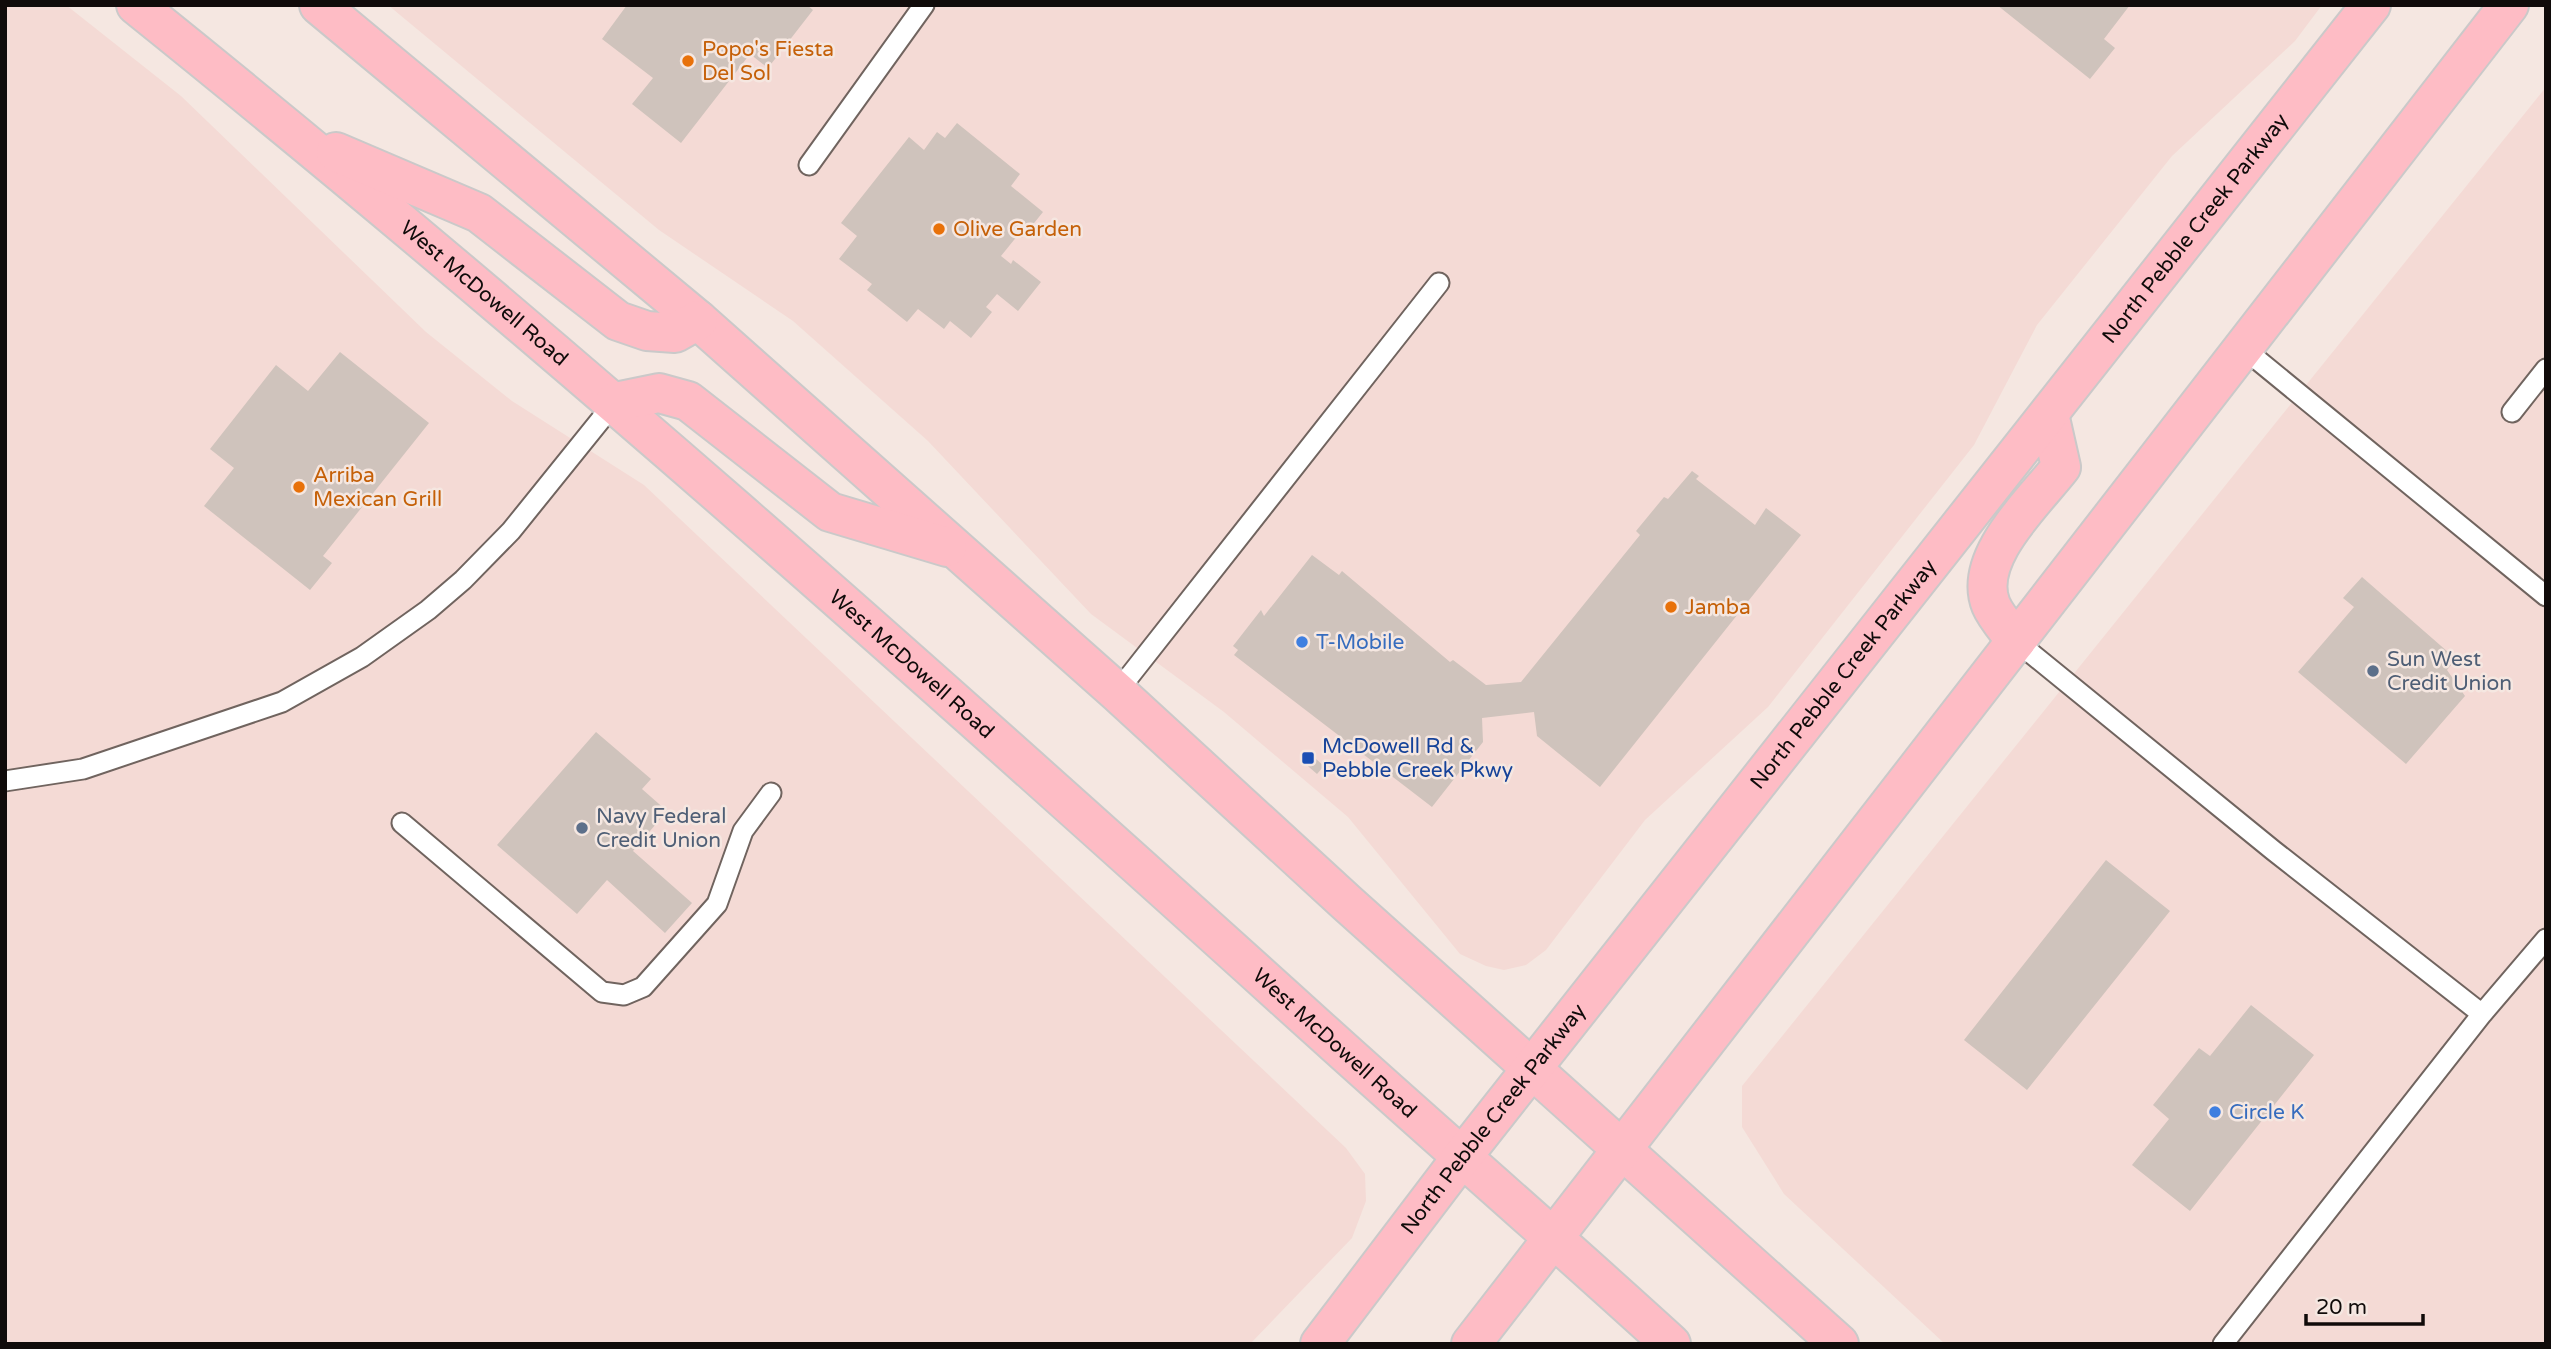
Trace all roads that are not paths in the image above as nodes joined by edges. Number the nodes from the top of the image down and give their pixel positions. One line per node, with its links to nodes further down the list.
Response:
1 (136, 5): 6 (main road, West McDowell Road)
2 (319, 5): 9 (main road)
3 (924, 5): 7 (lane)
4 (2371, 5): 14 (main road, North Pebble Creek Parkway)
5 (2509, 5): 10 (main road)
6 (302, 138): 9 (main road); 12 (main road, West McDowell Road)
7 (809, 165)
8 (1439, 283): 18 (lane)
9 (698, 320): 15 (main road)
10 (2243, 348): 16 (lane); 17 (main road)
11 (2546, 369): 13 (lane)
12 (615, 402): 15 (main road); 19 (lane); 26 (main road, West McDowell Road)
13 (2512, 412)
14 (2049, 414): 17 (main road); 24 (main road, North Pebble Creek Parkway)
15 (959, 551): 18 (main road)
16 (2546, 596)
17 (2016, 640): 23 (lane); 25 (main road)
18 (1117, 692): 24 (main road)
19 (5, 781)
20 (771, 793): 21 (lane)
21 (402, 823)
22 (2546, 939): 23 (lane)
23 (2482, 1014): 32 (lane)
24 (1532, 1071): 25 (main road); 26 (main road, North Pebble Creek Parkway)
25 (1621, 1148): 27 (main road); 31 (main road)
26 (1462, 1157): 27 (main road, West McDowell Road); 28 (main road, North Pebble Creek Parkway)
27 (1553, 1237): 29 (main road); 30 (main road, West McDowell Road)
28 (1320, 1344)
29 (1471, 1344)
30 (1671, 1344)
31 (1839, 1344)
32 (2223, 1344)

